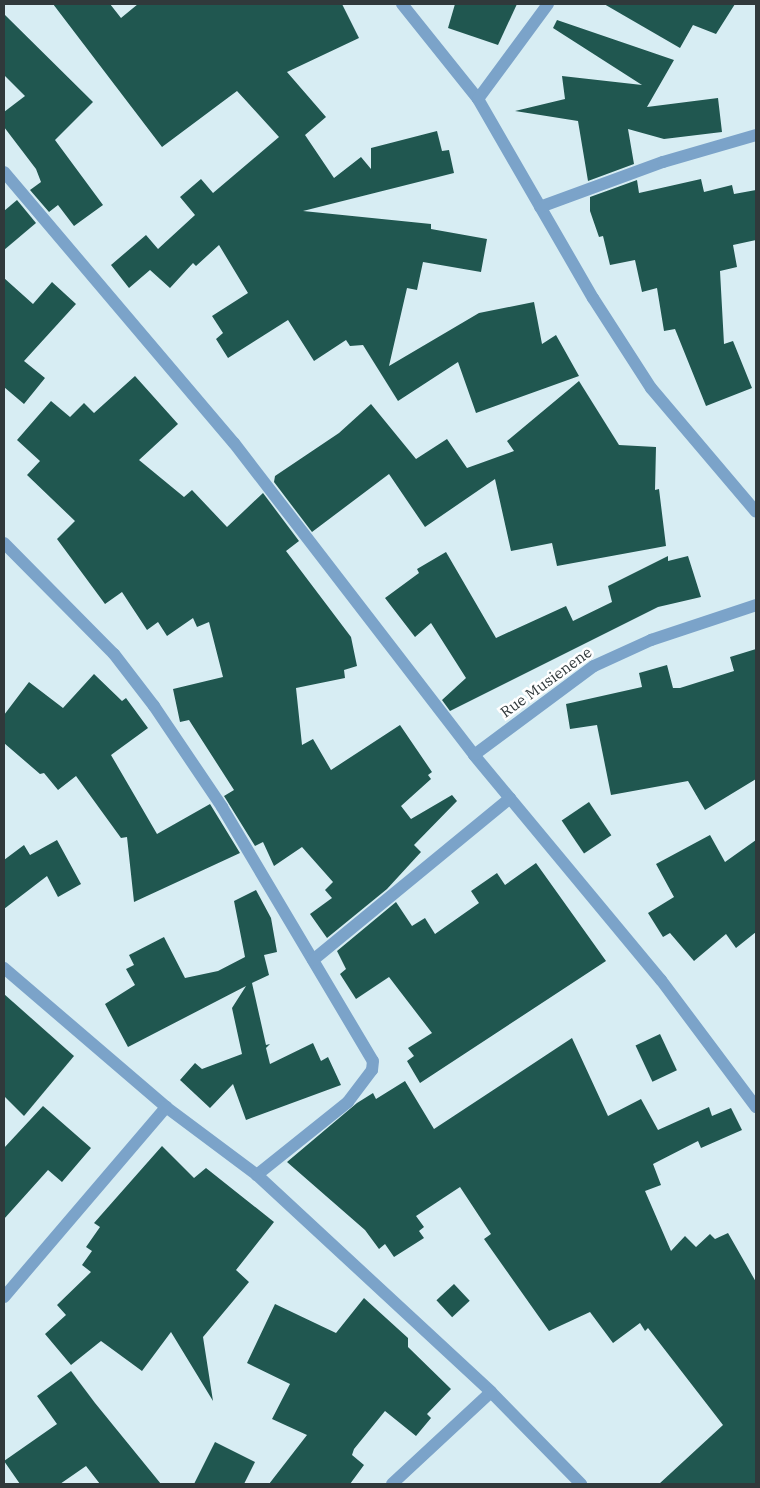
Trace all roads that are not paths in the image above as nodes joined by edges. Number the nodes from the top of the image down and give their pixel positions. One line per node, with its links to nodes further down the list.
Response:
1 (402, 4): 3 (street)
2 (548, 4): 3 (street)
3 (478, 99): 6 (street)
4 (756, 135): 6 (street)
5 (4, 172): 10 (street)
6 (540, 207): 7 (street)
7 (756, 512)
8 (4, 543): 12 (street)
9 (756, 605): 10 (street, Rue Musienene)
10 (474, 755): 11 (street)
11 (510, 798): 12 (street); 14 (street)
12 (313, 960): 16 (street)
13 (4, 968): 15 (street)
14 (756, 1106)
15 (166, 1107): 16 (street); 17 (street)
16 (257, 1175): 18 (street)
17 (4, 1297)
18 (491, 1392): 19 (street); 20 (street)
19 (392, 1484)
20 (581, 1484)

